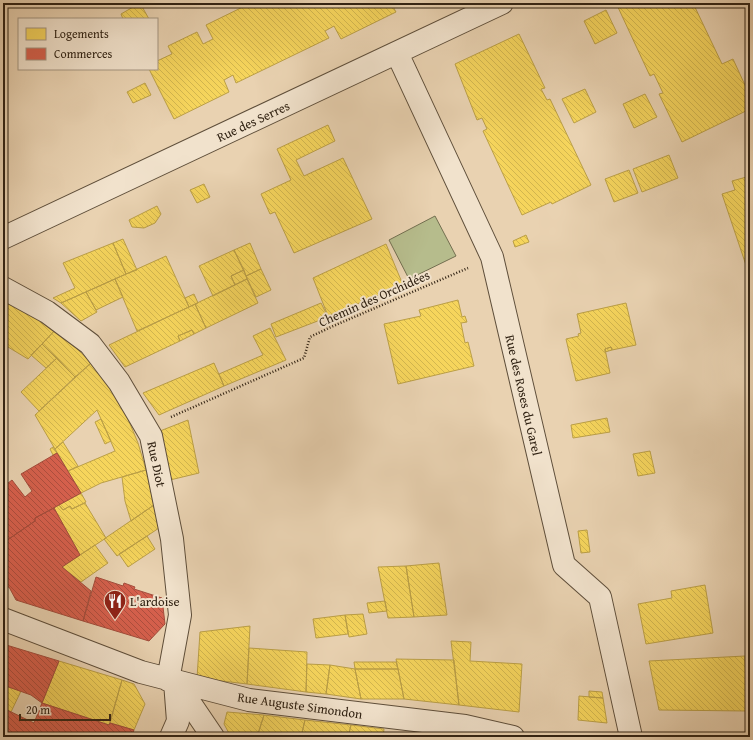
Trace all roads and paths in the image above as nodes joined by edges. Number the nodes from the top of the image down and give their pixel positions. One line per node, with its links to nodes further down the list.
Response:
1 (502, 3): 2 (street, Rue des Serres)
2 (397, 53): 3 (street, Rue des Serres); 4 (street, Rue des Roses du Garel)
3 (3, 238)
4 (492, 257): 6 (path, Chemin des Orchidées); 12 (street, Rue des Roses du Garel)
5 (3, 288): 6 (street, Rue Diot)
6 (146, 428): 8 (street, Rue Diot)
7 (3, 618): 8 (street, Rue Auguste Simondon)
8 (172, 680): 9 (street, Rue Diot); 10 (street); 11 (street, Rue Auguste Simondon)
9 (171, 737)
10 (213, 737)
11 (512, 737)
12 (632, 737)

